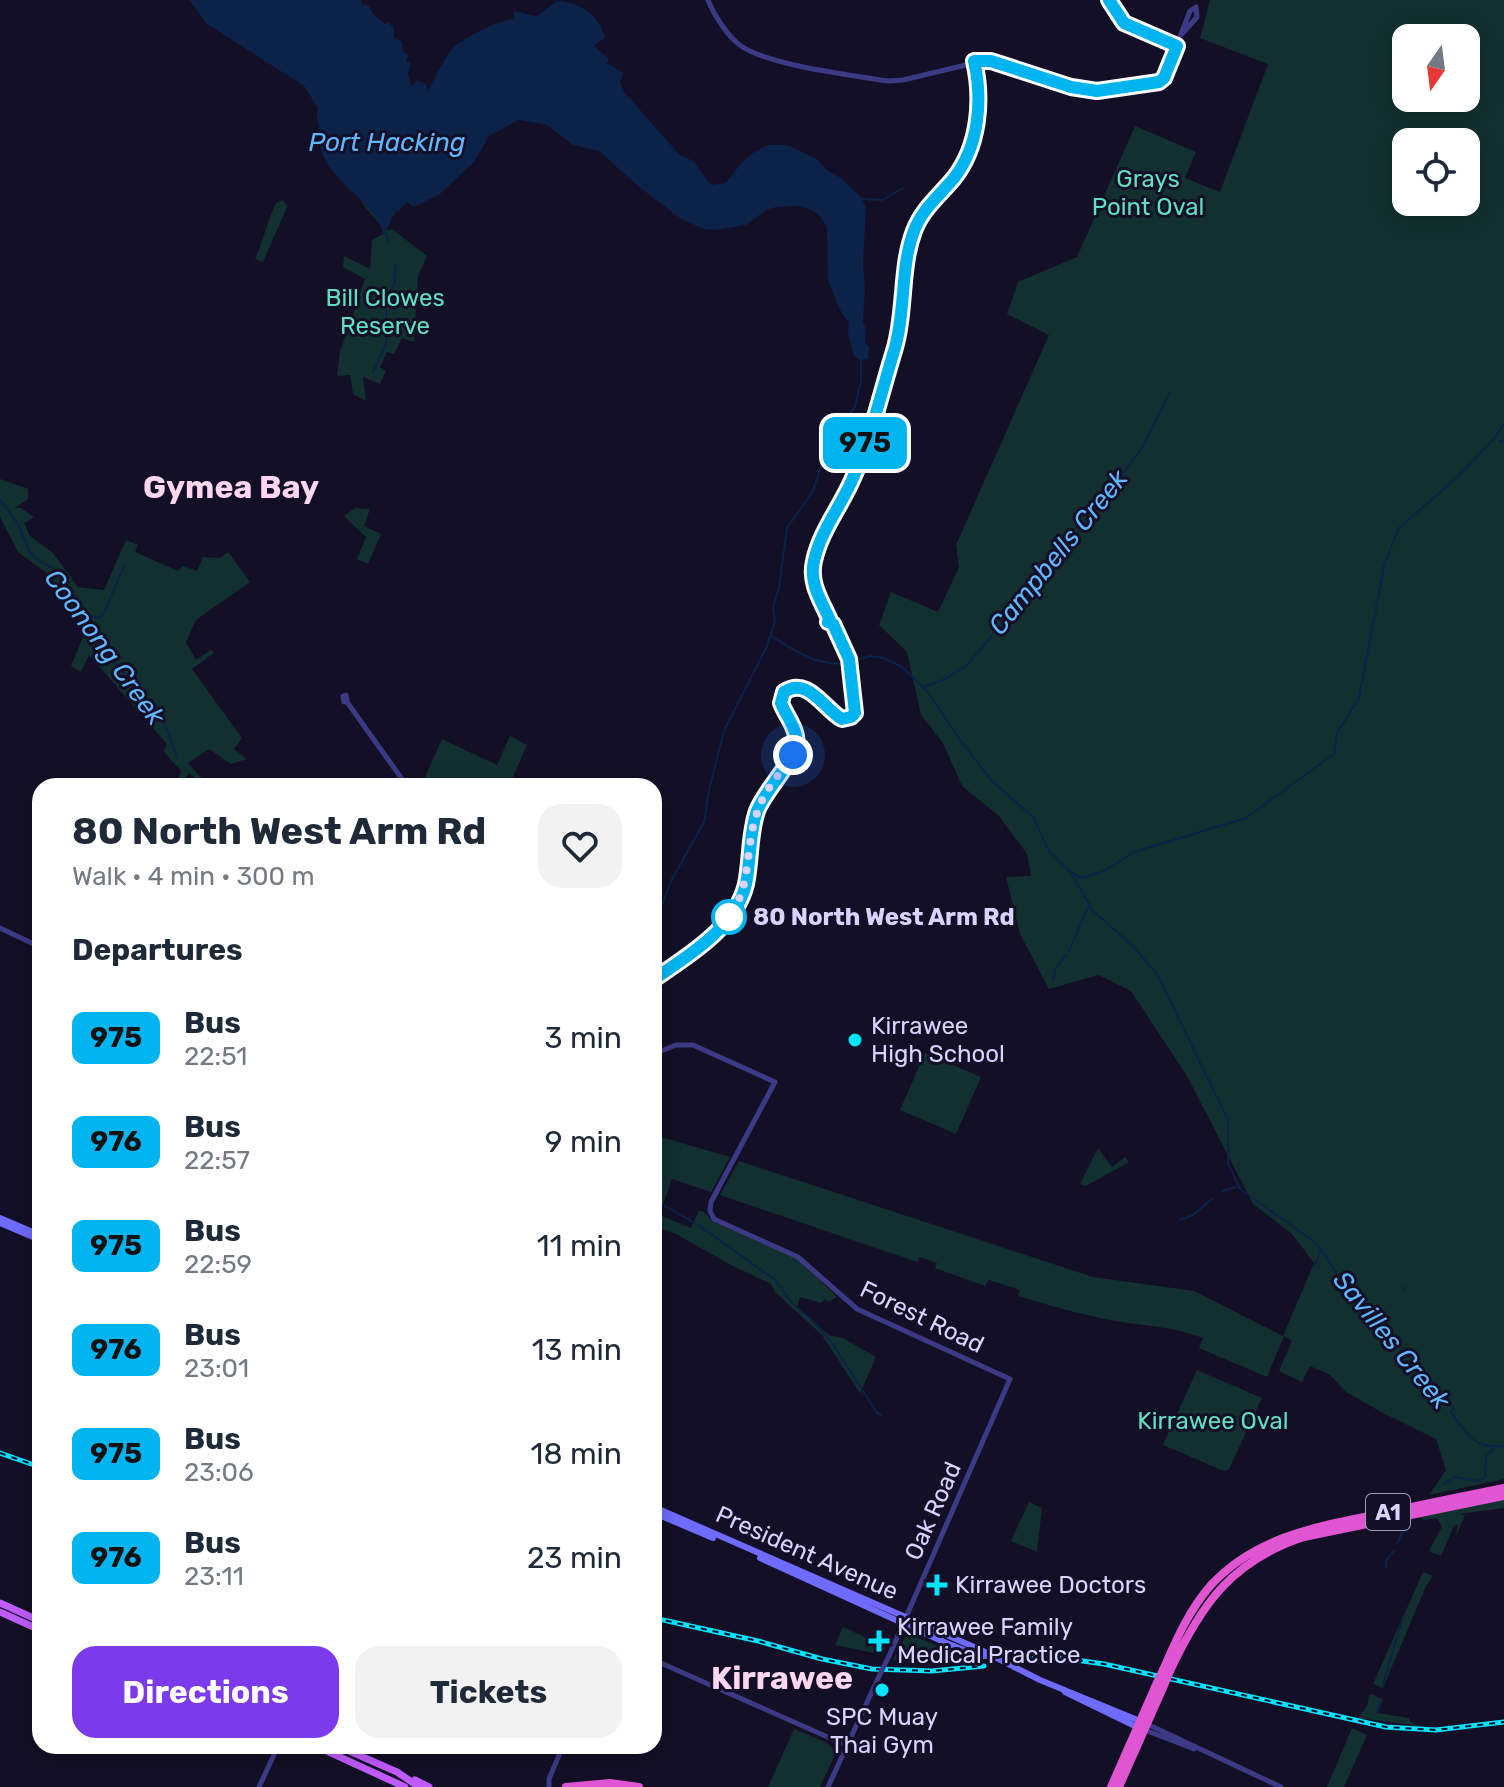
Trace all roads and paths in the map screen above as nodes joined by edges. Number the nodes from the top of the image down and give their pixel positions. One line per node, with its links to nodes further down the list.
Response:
1 (708, 0): 3 (street)
2 (1182, 34): 2 (street); 3 (street)
3 (974, 61): 8 (street)
4 (347, 702): 5 (street)
5 (401, 778)
6 (0, 928): 7 (street)
7 (32, 943)
8 (662, 974)
9 (662, 1051): 12 (street, Forest Road)
10 (3, 1222): 11 (main road)
11 (32, 1235)
12 (1010, 1379): 19 (street, Oak Road)
13 (1504, 1488): 22 (highway, A1)
14 (1504, 1496): 22 (highway, A1)
15 (662, 1514): 19 (main road, President Avenue)
16 (0, 1603): 18 (main road)
17 (0, 1612): 20 (main road)
18 (32, 1617)
19 (903, 1620): 23 (main road, President Avenue); 24 (street, Oak Road, bridge)
20 (32, 1626)
21 (662, 1664): 24 (street)
22 (1166, 1670): 23 (highway, A1, bridge)
23 (1142, 1726): 38 (highway, A1); 39 (highway, A1); 40 (street, President Avenue)
24 (848, 1746): 37 (street, Oak Road)
25 (274, 1754): 30 (street)
26 (333, 1754): 31 (main road)
27 (356, 1754): 29 (main road)
28 (560, 1754): 34 (street)
29 (391, 1770): 32 (main road); 33 (main road)
30 (259, 1787)
31 (405, 1787)
32 (419, 1787)
33 (429, 1787)
34 (549, 1787)
35 (566, 1787): 36 (highway)
36 (639, 1787)
37 (828, 1787)
38 (1111, 1787)
39 (1119, 1787)
40 (1281, 1787)

